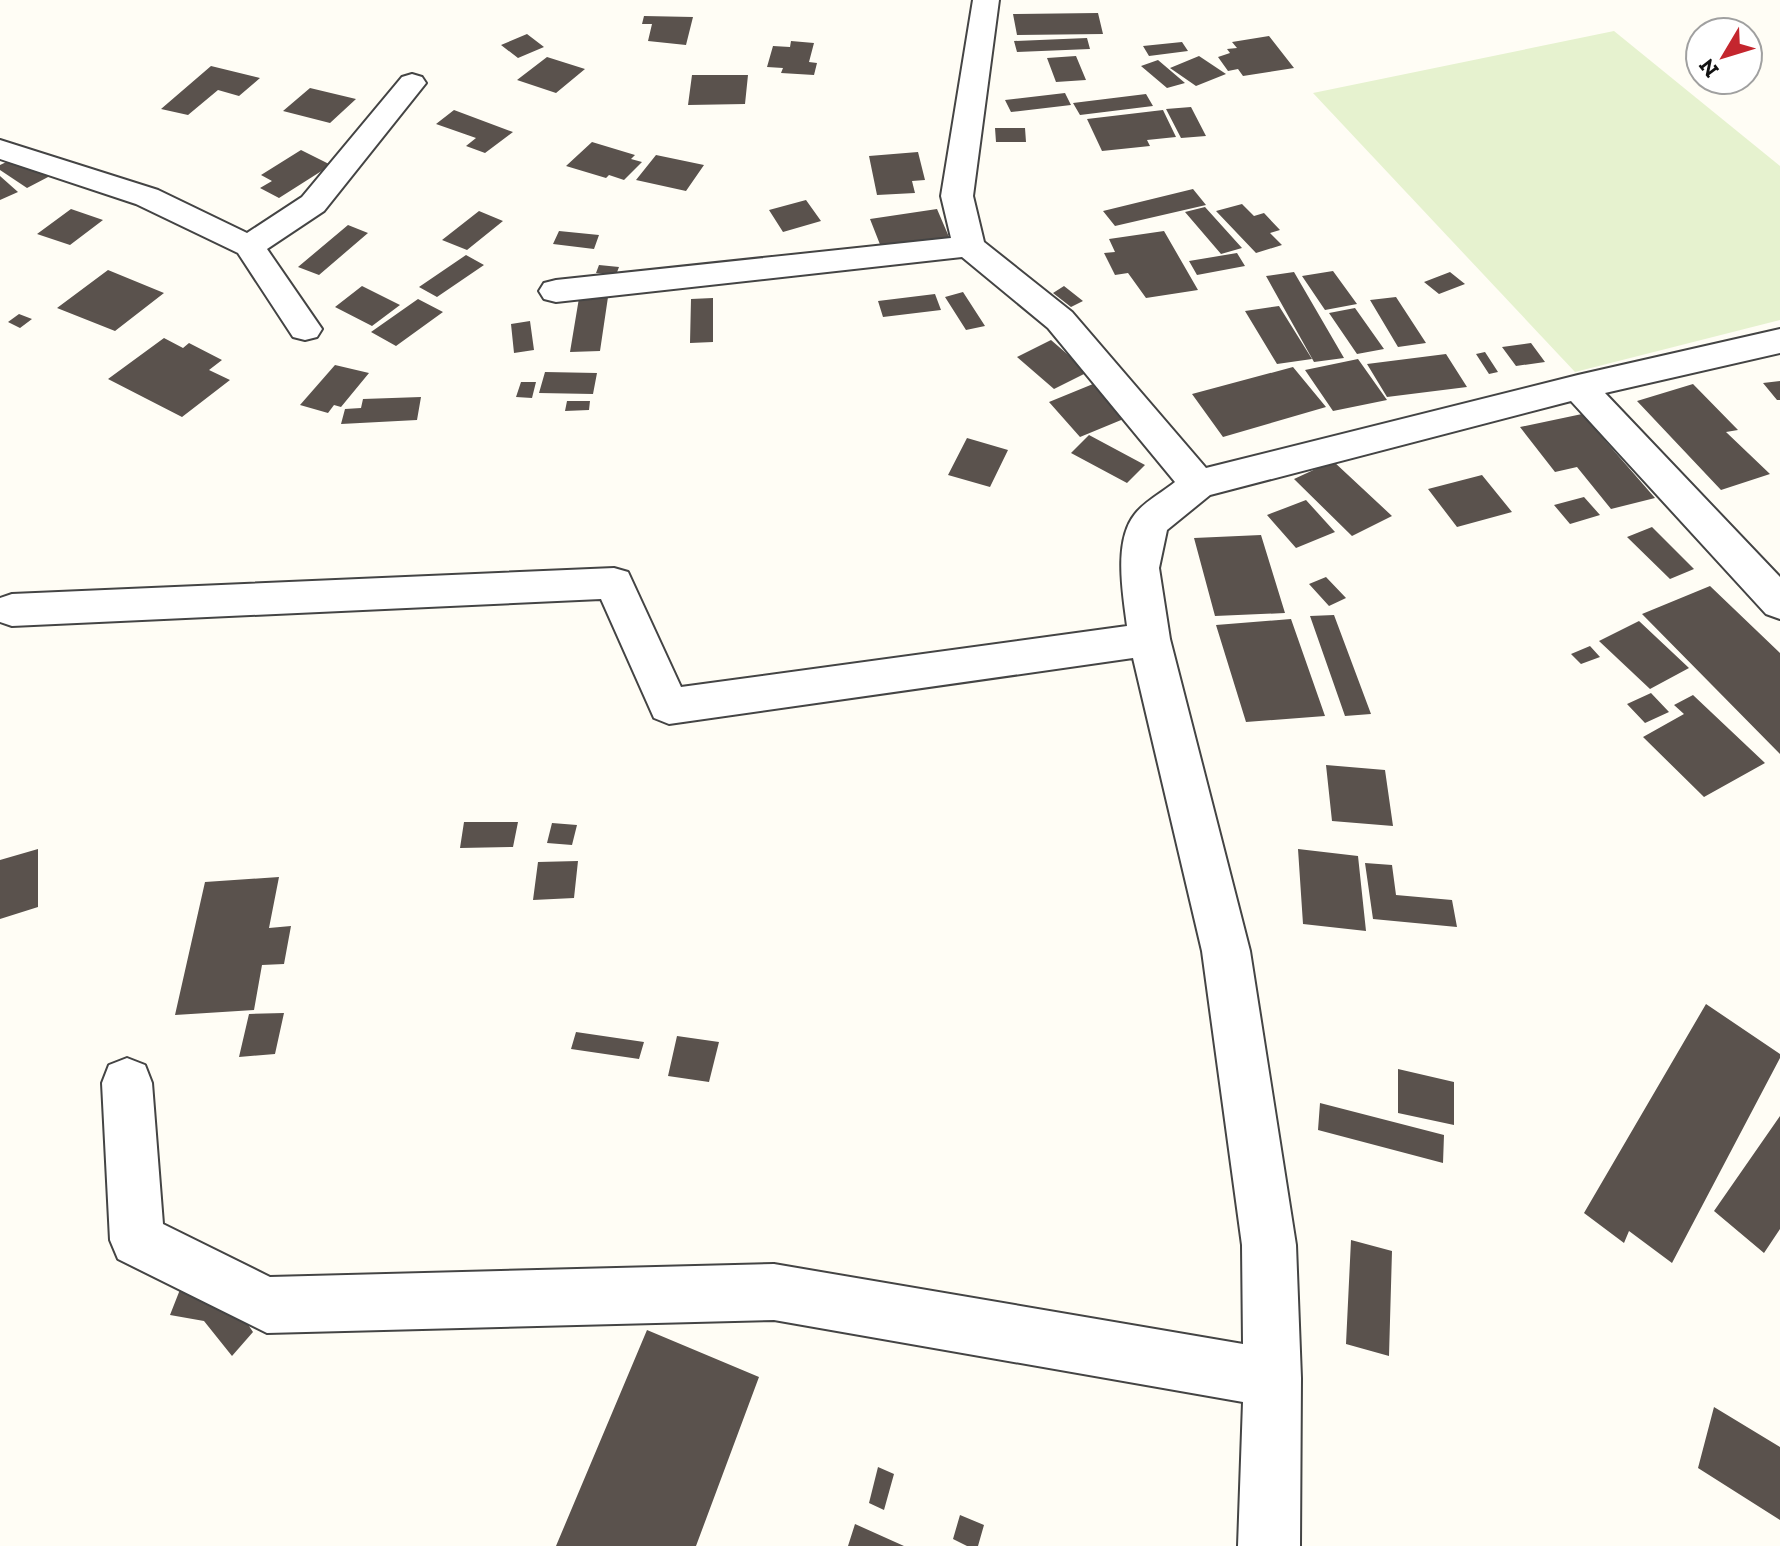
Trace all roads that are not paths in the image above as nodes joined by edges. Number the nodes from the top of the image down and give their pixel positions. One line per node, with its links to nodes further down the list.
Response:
1 (986, 0): 5 (street)
2 (412, 83): 4 (street)
3 (0, 149): 4 (street)
4 (249, 246): 7 (street)
5 (969, 246): 6 (street); 10 (street)
6 (556, 291)
7 (305, 329)
8 (1780, 341): 9 (street)
9 (1578, 387): 10 (street); 11 (street)
10 (1198, 484): 13 (street)
11 (1780, 603)
12 (12, 610): 13 (street)
13 (1149, 639): 15 (street)
14 (127, 1083): 15 (street)
15 (1272, 1378): 16 (street)
16 (1269, 1546)

